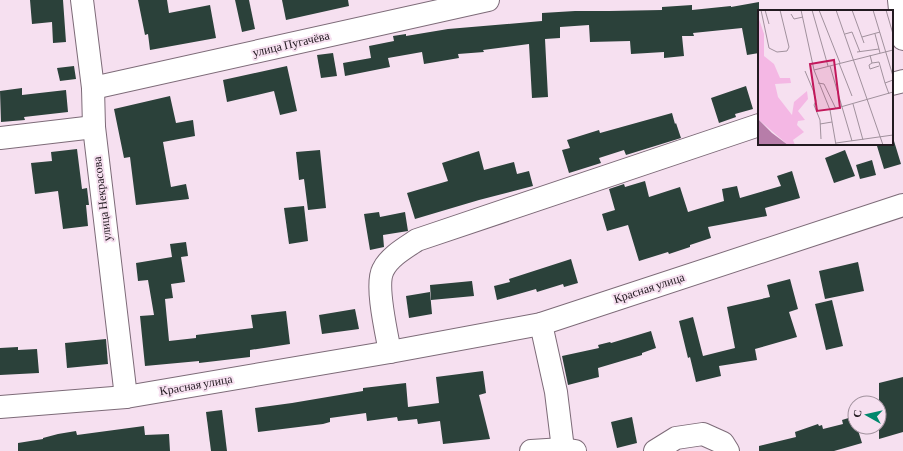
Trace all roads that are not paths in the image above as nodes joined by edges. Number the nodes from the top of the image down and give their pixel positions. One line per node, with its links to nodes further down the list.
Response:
1 (82, 0): 7 (street, улица Некрасова)
2 (488, 0): 7 (street, улица Пугачёва)
3 (899, 0): 4 (street)
4 (903, 39)
5 (903, 81): 6 (street)
6 (893, 84)
7 (93, 88): 9 (street, улица Некрасова)
8 (758, 125): 13 (street)
9 (94, 127): 10 (street); 14 (street, улица Некрасова)
10 (0, 138)
11 (903, 205): 12 (street, Красная улица)
12 (542, 324): 13 (street, Красная улица); 17 (street)
13 (390, 352): 14 (street, Красная улица)
14 (126, 397): 15 (street, Красная улица)
15 (0, 407)
16 (726, 447): 19 (street)
17 (569, 450): 18 (street)
18 (531, 451)
19 (655, 451)

